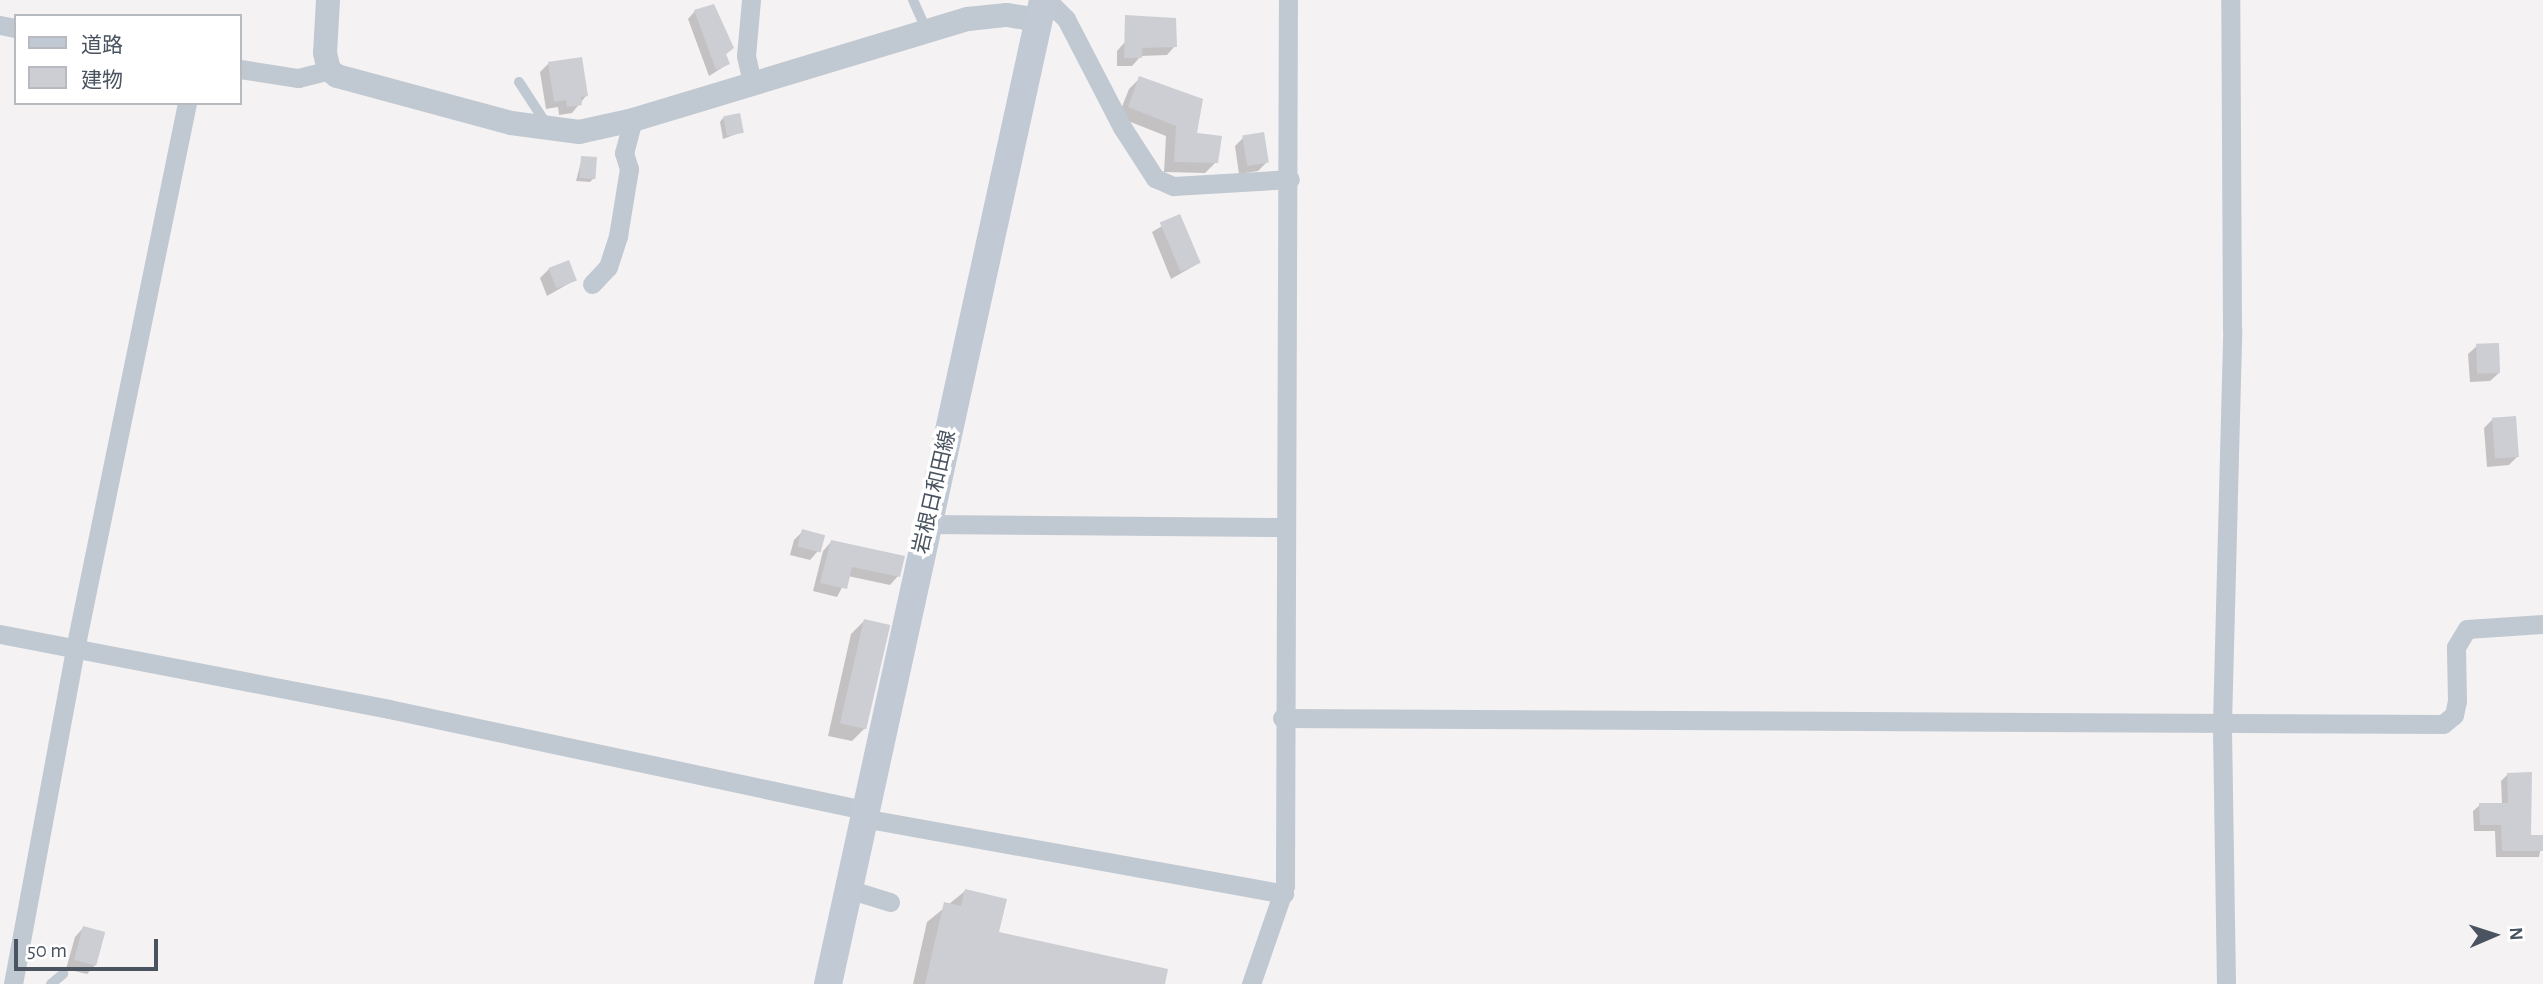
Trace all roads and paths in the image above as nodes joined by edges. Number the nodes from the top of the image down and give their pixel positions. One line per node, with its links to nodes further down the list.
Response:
1 (328, 0): 9 (street)
2 (751, 0): 11 (street)
3 (913, 0): 7 (lane)
4 (1288, 0): 15 (street)
5 (2230, 0): 23 (street)
6 (1043, 7): 7 (street); 15 (street); 17 (main road, 岩根日和田線)
7 (927, 31): 11 (street)
8 (242, 69): 9 (street)
9 (329, 70): 14 (street)
10 (519, 82): 14 (lane)
11 (752, 83): 13 (street)
12 (187, 105): 21 (street)
13 (633, 120): 14 (street); 16 (street)
14 (550, 130)
15 (1290, 179): 18 (street)
16 (592, 284)
17 (927, 524): 18 (street); 24 (main road, 岩根日和田線)
18 (1284, 527): 22 (street)
19 (2543, 624): 23 (street)
20 (0, 634): 21 (street)
21 (75, 649): 24 (street); 29 (street)
22 (1282, 718): 23 (street); 26 (street)
23 (2222, 723): 33 (street)
24 (864, 814): 25 (main road, 岩根日和田線); 26 (street)
25 (848, 889): 27 (street); 31 (main road, 岩根日和田線)
26 (1284, 894): 32 (street)
27 (890, 902)
28 (63, 974): 30 (lane)
29 (13, 984)
30 (51, 984)
31 (828, 984)
32 (1251, 984)
33 (2225, 984)

